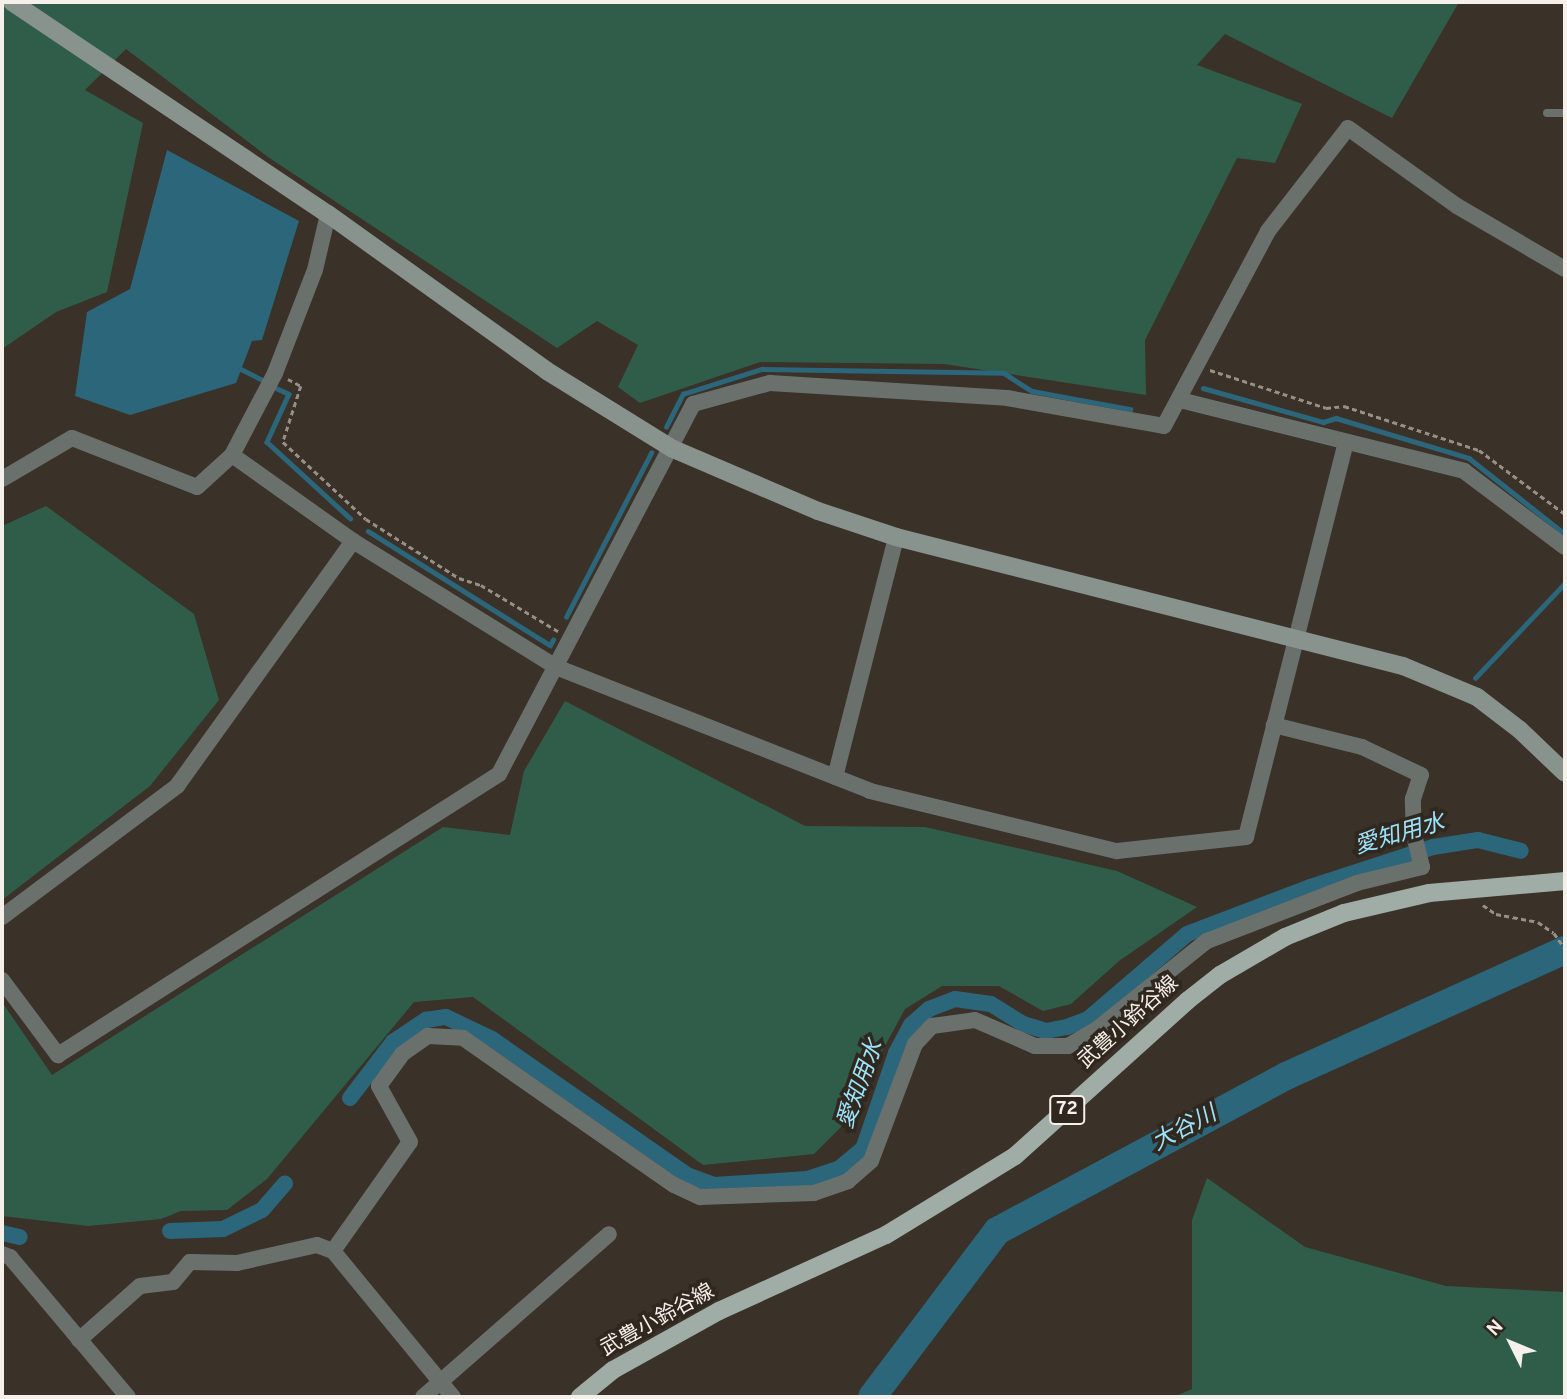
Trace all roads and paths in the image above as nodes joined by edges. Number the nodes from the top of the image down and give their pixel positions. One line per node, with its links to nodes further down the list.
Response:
1 (12, 2): 4 (street)
2 (1547, 113): 3 (lane)
3 (1565, 113)
4 (328, 214): 7 (street); 10 (street)
5 (1565, 269): 6 (street)
6 (1197, 366): 8 (street); 13 (path)
7 (275, 373): 11 (street); 17 (path)
8 (1180, 400): 9 (street); 10 (street)
9 (1346, 443): 16 (street); 18 (street)
10 (671, 448): 14 (street); 17 (street)
11 (232, 455): 12 (street); 15 (street)
12 (2, 479)
13 (1565, 514)
14 (896, 537): 18 (street); 22 (street)
15 (353, 541): 19 (street); 25 (street)
16 (1565, 547)
17 (571, 638): 19 (street)
18 (1296, 641): 20 (street); 21 (street)
19 (556, 667): 22 (street); 27 (street)
20 (1274, 725): 22 (street); 29 (street)
21 (1565, 773)
22 (835, 777)
23 (1565, 881): 24 (main road, 武豊小鈴谷線 / 72)
24 (1481, 888): 26 (path); 36 (main road, 武豊小鈴谷線 / 72)
25 (2, 916)
26 (1565, 949)
27 (2, 980)
28 (609, 1234): 32 (street)
29 (333, 1251): 31 (street); 32 (street)
30 (2, 1254): 31 (street)
31 (79, 1340): 33 (street)
32 (441, 1383): 34 (street); 35 (street)
33 (128, 1397)
34 (423, 1397)
35 (453, 1397)
36 (580, 1397)

